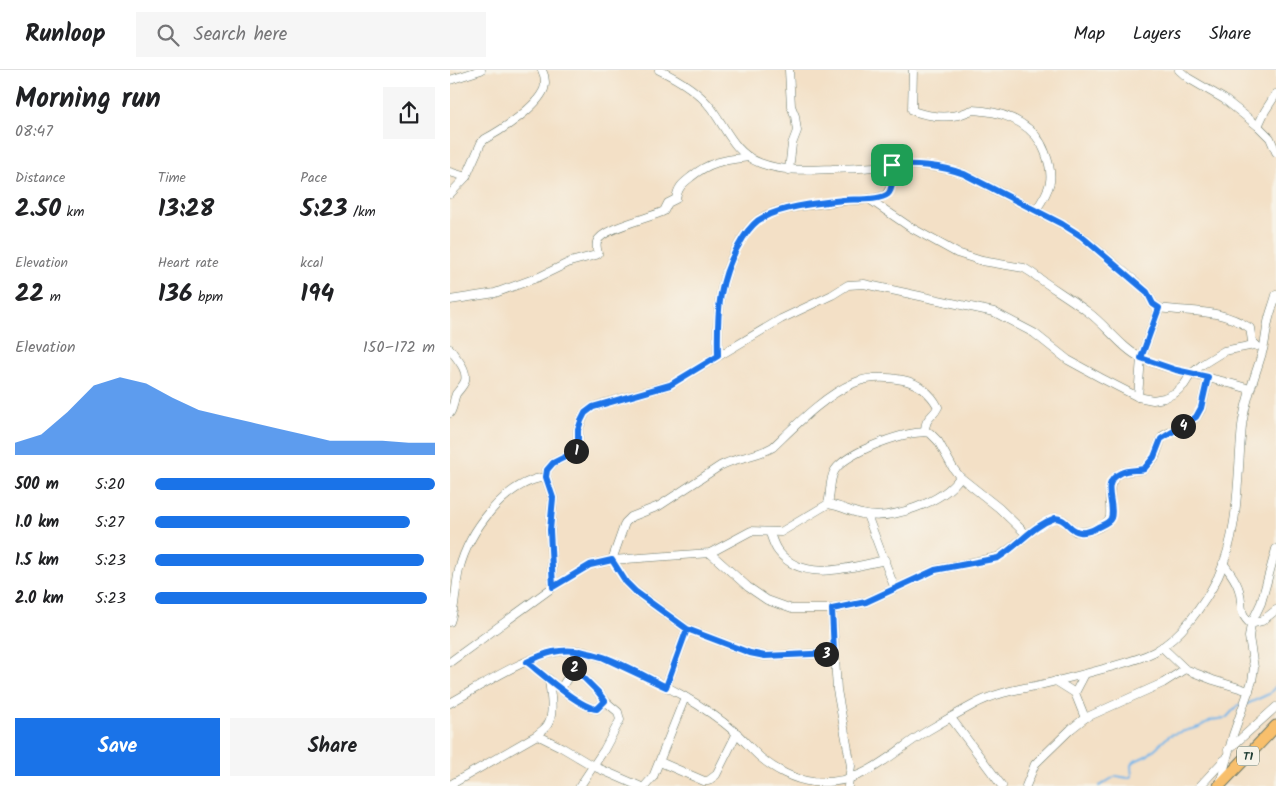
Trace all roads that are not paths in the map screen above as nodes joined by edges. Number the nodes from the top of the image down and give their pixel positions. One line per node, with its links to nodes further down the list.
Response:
1 (481, 70): 7 (street)
2 (542, 70): 15 (street)
3 (659, 70): 11 (street)
4 (789, 70): 13 (street)
5 (913, 70): 18 (street)
6 (1179, 70): 9 (street)
7 (450, 80)
8 (1276, 94): 9 (street)
9 (1258, 126): 10 (street)
10 (1276, 152)
11 (749, 157): 13 (street); 20 (street)
12 (892, 165): 13 (street); 17 (street); 18 (street)
13 (789, 170)
14 (450, 172): 15 (street)
15 (466, 177): 16 (street)
16 (450, 194)
17 (869, 199): 25 (street); 26 (street)
18 (1036, 210): 21 (street)
19 (1276, 295): 24 (street)
20 (450, 300)
21 (1159, 308): 22 (street); 26 (street)
22 (1254, 345): 24 (street); 27 (street)
23 (450, 349): 31 (street)
24 (1263, 349): 29 (street)
25 (718, 356): 30 (street); 34 (street)
26 (1141, 358): 27 (street); 30 (street)
27 (1192, 374): 28 (street); 30 (street)
28 (1208, 377): 29 (street); 39 (street)
29 (1249, 389): 44 (street)
30 (1138, 397)
31 (452, 401): 32 (street)
32 (450, 413)
33 (925, 432): 35 (street); 36 (street); 42 (street)
34 (546, 477): 45 (street); 49 (street)
35 (960, 477): 37 (street); 39 (street)
36 (828, 504): 37 (street); 38 (street)
37 (867, 515): 43 (street)
38 (770, 533): 41 (street); 43 (street)
39 (1026, 534): 46 (street)
40 (1276, 549): 50 (street)
41 (710, 553): 42 (street); 47 (street)
42 (612, 560): 45 (street); 51 (street)
43 (885, 560): 46 (street)
44 (1223, 563): 50 (street); 52 (street)
45 (553, 587): 55 (street)
46 (895, 588): 47 (street)
47 (832, 609): 54 (street)
48 (1276, 610): 50 (street)
49 (450, 622)
50 (1251, 624): 64 (street)
51 (687, 629): 54 (street); 62 (street)
52 (1162, 647): 58 (street); 59 (street)
53 (580, 651): 56 (street); 57 (street); 62 (street)
54 (834, 653): 78 (street)
55 (450, 662)
56 (527, 662): 60 (street); 68 (street)
57 (574, 668): 63 (street); 67 (street)
58 (1185, 669): 64 (street); 71 (street)
59 (1085, 674): 61 (street); 65 (street)
60 (548, 679): 63 (street); 74 (street)
61 (1056, 681): 65 (street); 70 (street)
62 (666, 687): 66 (street)
63 (561, 688): 67 (street)
64 (1249, 691): 75 (street)
65 (1075, 693): 71 (street)
66 (685, 697): 73 (street); 76 (street)
67 (605, 701): 77 (street)
68 (450, 703)
69 (1276, 707): 75 (street)
70 (952, 718): 78 (street); 84 (street)
71 (1085, 718): 85 (street)
72 (1276, 726): 87 (highway, T1)
73 (736, 733): 76 (street); 79 (street)
74 (537, 735): 77 (street); 80 (street)
75 (1228, 754): 86 (street); 87 (street)
76 (660, 762): 83 (street)
77 (592, 766): 81 (street); 82 (street)
78 (849, 783): 79 (street)
79 (822, 784)
80 (450, 785)
81 (580, 786)
82 (638, 786)
83 (645, 786)
84 (1002, 786)
85 (1026, 786)
86 (1200, 786)
87 (1219, 786)

